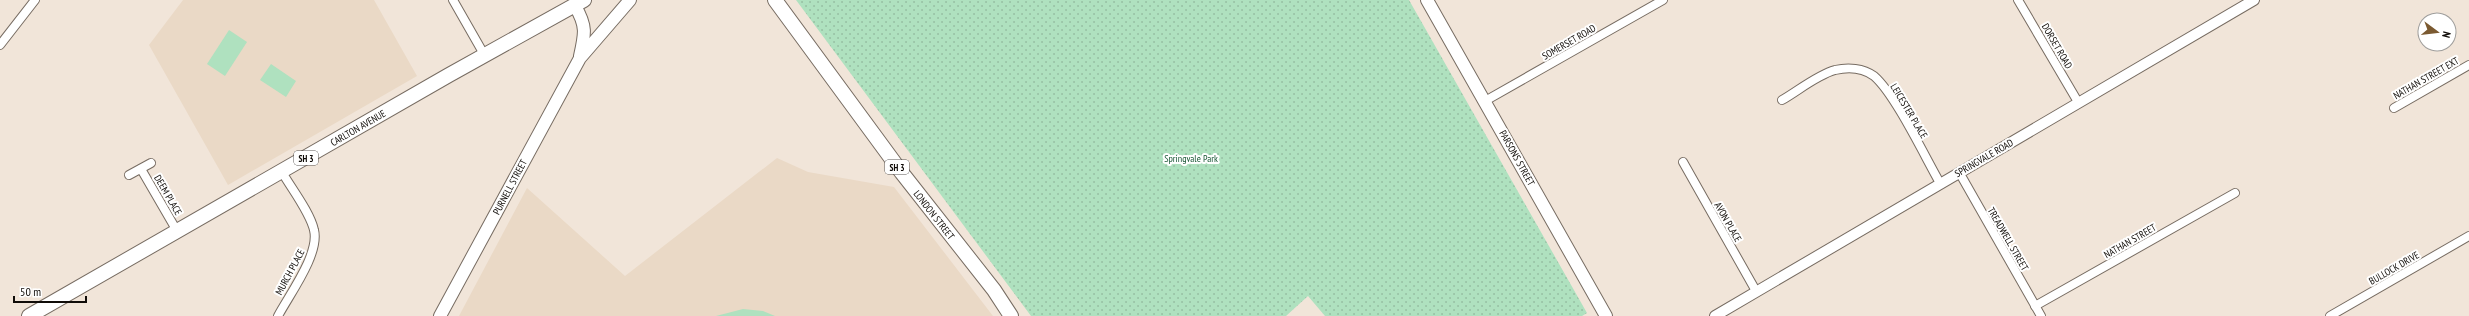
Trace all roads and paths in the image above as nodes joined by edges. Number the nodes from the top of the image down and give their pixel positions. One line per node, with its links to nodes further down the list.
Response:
1 (35, 0): 13 (street)
2 (453, 0): 14 (street)
3 (630, 0): 15 (main road, PURNELL STREET)
4 (765, 0): 12 (highway, LONDON STREET / SH 3)
5 (775, 0): 12 (highway, LONDON STREET / SH 3)
6 (780, 0): 12 (highway)
7 (1427, 0): 18 (main road, PARSONS STREET)
8 (1663, 0): 18 (street, SOMERSET ROAD)
9 (2018, 0): 19 (street, DORSET ROAD)
10 (2254, 0): 19 (street, SPRINGVALE ROAD)
11 (579, 3): 14 (highway, CARLTON AVENUE / SH 3); 15 (main road, PURNELL STREET)
12 (786, 16): 36 (highway, LONDON STREET / SH 3)
13 (0, 45)
14 (485, 56): 24 (highway, CARLTON AVENUE / SH 3)
15 (580, 58): 35 (main road, PURNELL STREET)
16 (2469, 65): 20 (street, NATHAN STREET EXT)
17 (1782, 100): 27 (street, LEICESTER PLACE)
18 (1485, 101): 37 (main road, PARSONS STREET)
19 (2078, 102): 25 (street, SPRINGVALE ROAD)
20 (2394, 108)
21 (1683, 162): 31 (street, AVON PLACE)
22 (151, 163): 23 (street, DEEM PLACE)
23 (140, 169): 26 (street, DEEM PLACE); 29 (street, DEEM PLACE)
24 (282, 172): 29 (highway, CARLTON AVENUE / SH 3); 34 (street, MURCH PLACE)
25 (1958, 172): 27 (street, SPRINGVALE ROAD); 32 (street, TREADWELL STREET)
26 (128, 175)
27 (1940, 183): 31 (street, SPRINGVALE ROAD)
28 (2235, 193): 32 (street, NATHAN STREET)
29 (177, 232): 33 (highway, CARLTON AVENUE / SH 3)
30 (2469, 236): 40 (street, BULLOCK DRIVE)
31 (1756, 291): 38 (street, SPRINGVALE ROAD)
32 (2035, 306): 39 (street, TREADWELL STREET)
33 (29, 316)
34 (278, 316)
35 (440, 316)
36 (1011, 316)
37 (1606, 316)
38 (1715, 316)
39 (2040, 316)
40 (2330, 316)

